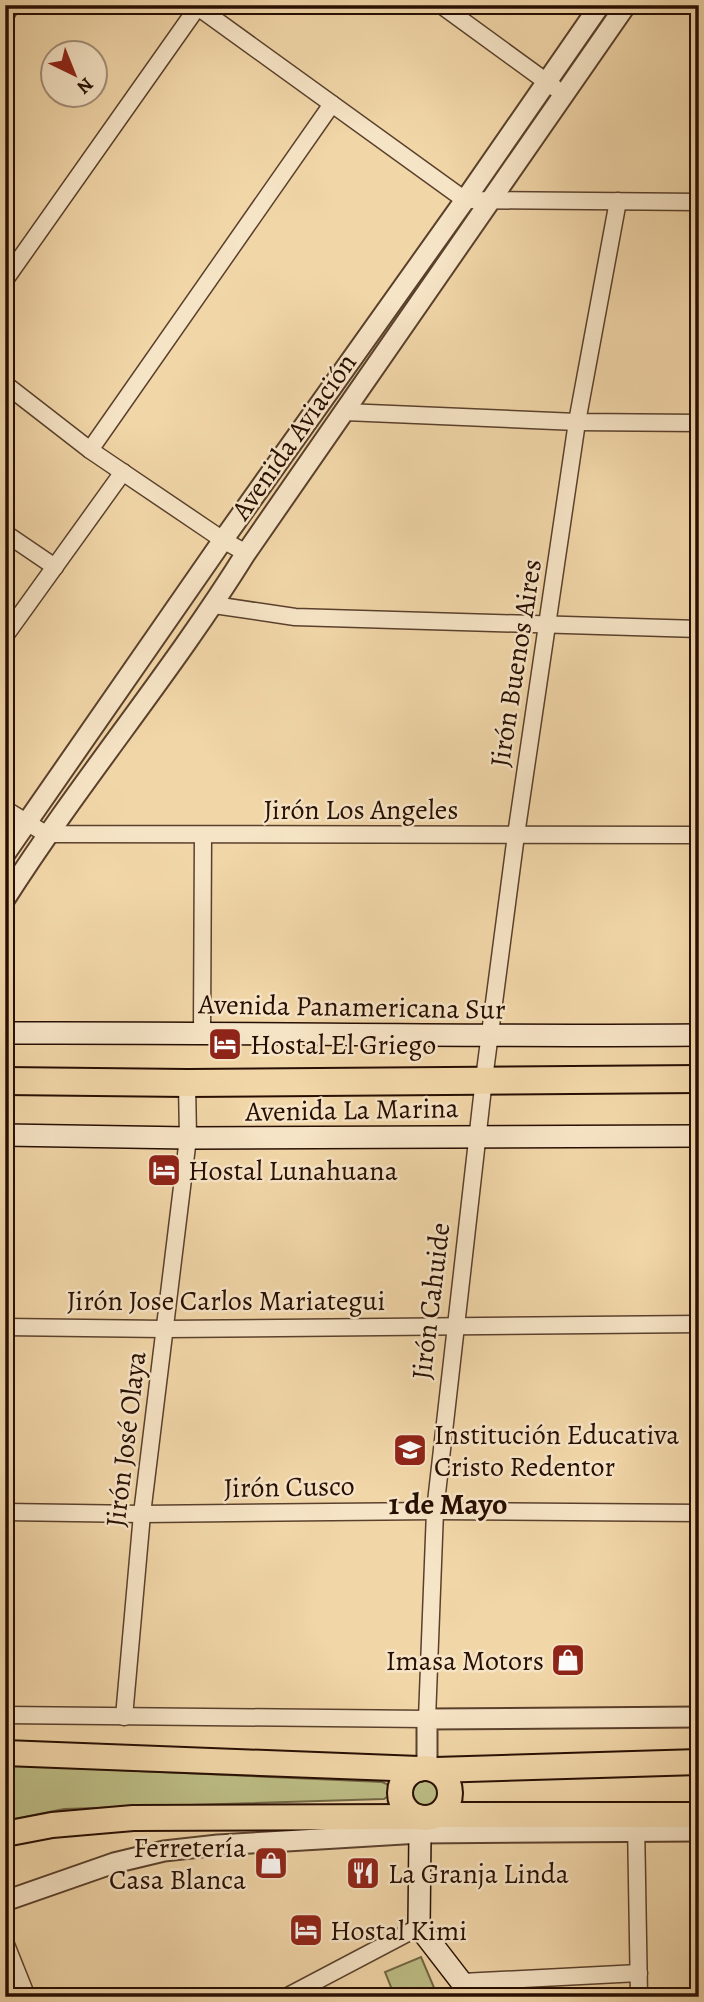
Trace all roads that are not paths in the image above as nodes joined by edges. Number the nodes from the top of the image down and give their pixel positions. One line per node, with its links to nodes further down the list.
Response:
1 (12, 5): 6 (street)
2 (441, 5): 7 (street)
3 (600, 5): 7 (street, Avenida Aviación)
4 (626, 5): 8 (street, Avenida Aviación)
5 (198, 6): 9 (street); 14 (street)
6 (5, 16)
7 (546, 82): 8 (street); 10 (street, Avenida Aviación)
8 (564, 94): 11 (street, Avenida Aviación)
9 (332, 104): 10 (street); 19 (street)
10 (465, 200): 11 (street); 22 (street, Avenida Aviación)
11 (492, 200): 12 (street); 16 (street, Avenida Aviación)
12 (618, 201): 13 (street); 17 (street, Jirón Buenos Aires)
13 (699, 202)
14 (5, 280)
15 (5, 384): 19 (street)
16 (345, 412): 17 (street); 23 (street, Avenida Aviación)
17 (577, 422): 18 (street); 26 (street, Jirón Buenos Aires)
18 (699, 423)
19 (90, 450): 20 (street)
20 (122, 472): 22 (street); 24 (street)
21 (5, 533): 24 (street)
22 (223, 540): 23 (street); 30 (street, Avenida Aviación)
23 (246, 553): 25 (street, Avenida Aviación)
24 (55, 568): 28 (street)
25 (214, 605): 26 (street); 31 (street, Avenida Aviación)
26 (548, 625): 27 (street); 33 (street, Jirón Buenos Aires)
27 (699, 629)
28 (5, 636)
29 (5, 809): 30 (street, Jirón Los Angeles)
30 (26, 824): 31 (street, Jirón Los Angeles); 35 (street, Avenida Aviación)
31 (46, 835): 32 (street, Jirón Los Angeles); 36 (street, Avenida Aviación)
32 (203, 835): 33 (street, Jirón Los Angeles); 37 (street)
33 (516, 835): 34 (street, Jirón Los Angeles); 40 (street, Jirón Buenos Aires)
34 (699, 835)
35 (5, 854)
36 (5, 899)
37 (202, 1032): 38 (main road, Avenida Panamericana Sur); 40 (main road, Avenida Panamericana Sur)
38 (5, 1033)
39 (699, 1035): 40 (main road, Avenida Panamericana Sur)
40 (490, 1036): 41 (street, Jirón Buenos Aires)
41 (484, 1079): 42 (highway); 44 (highway); 46 (street, Jirón Buenos Aires)
42 (699, 1079)
43 (5, 1081): 44 (highway)
44 (187, 1083): 48 (street, Jirón José Olaya)
45 (5, 1135): 48 (main road, Avenida La Marina)
46 (478, 1135): 47 (main road, Avenida La Marina); 48 (main road, Avenida La Marina); 50 (street, Jirón Cahuide)
47 (699, 1136)
48 (188, 1138): 52 (street, Jirón José Olaya)
49 (699, 1324): 50 (street, Jirón Jose Carlos Mariategui)
50 (455, 1325): 52 (street, Jirón Jose Carlos Mariategui); 53 (street, Jirón Cahuide)
51 (5, 1328): 52 (street, Jirón Jose Carlos Mariategui)
52 (165, 1329): 56 (street, Jirón José Olaya)
53 (435, 1511): 55 (street, Jirón Cusco); 56 (street, Jirón Cusco); 60 (street, Jirón Cahuide)
54 (5, 1512): 56 (street, Jirón Cusco)
55 (699, 1513)
56 (142, 1514): 58 (street, Jirón José Olaya)
57 (5, 1715): 58 (street)
58 (124, 1717): 60 (street)
59 (699, 1717): 60 (street)
60 (427, 1719): 63 (street, Jirón Cahuide)
61 (5, 1754): 63 (main road)
62 (699, 1762): 63 (main road)
63 (427, 1769): 65 (main road); 65 (main road)
64 (699, 1815): 66 (main road)
65 (425, 1821): 66 (main road); 68 (main road); 69 (street); 70 (main road)
66 (636, 1823): 67 (street); 72 (street)
67 (699, 1831)
68 (5, 1834)
69 (5, 1901)
70 (419, 1927): 73 (main road); 75 (street)
71 (5, 1942): 74 (street)
72 (639, 1973): 73 (street); 76 (street)
73 (467, 1989)
74 (27, 1997)
75 (286, 1997)
76 (639, 1997)

